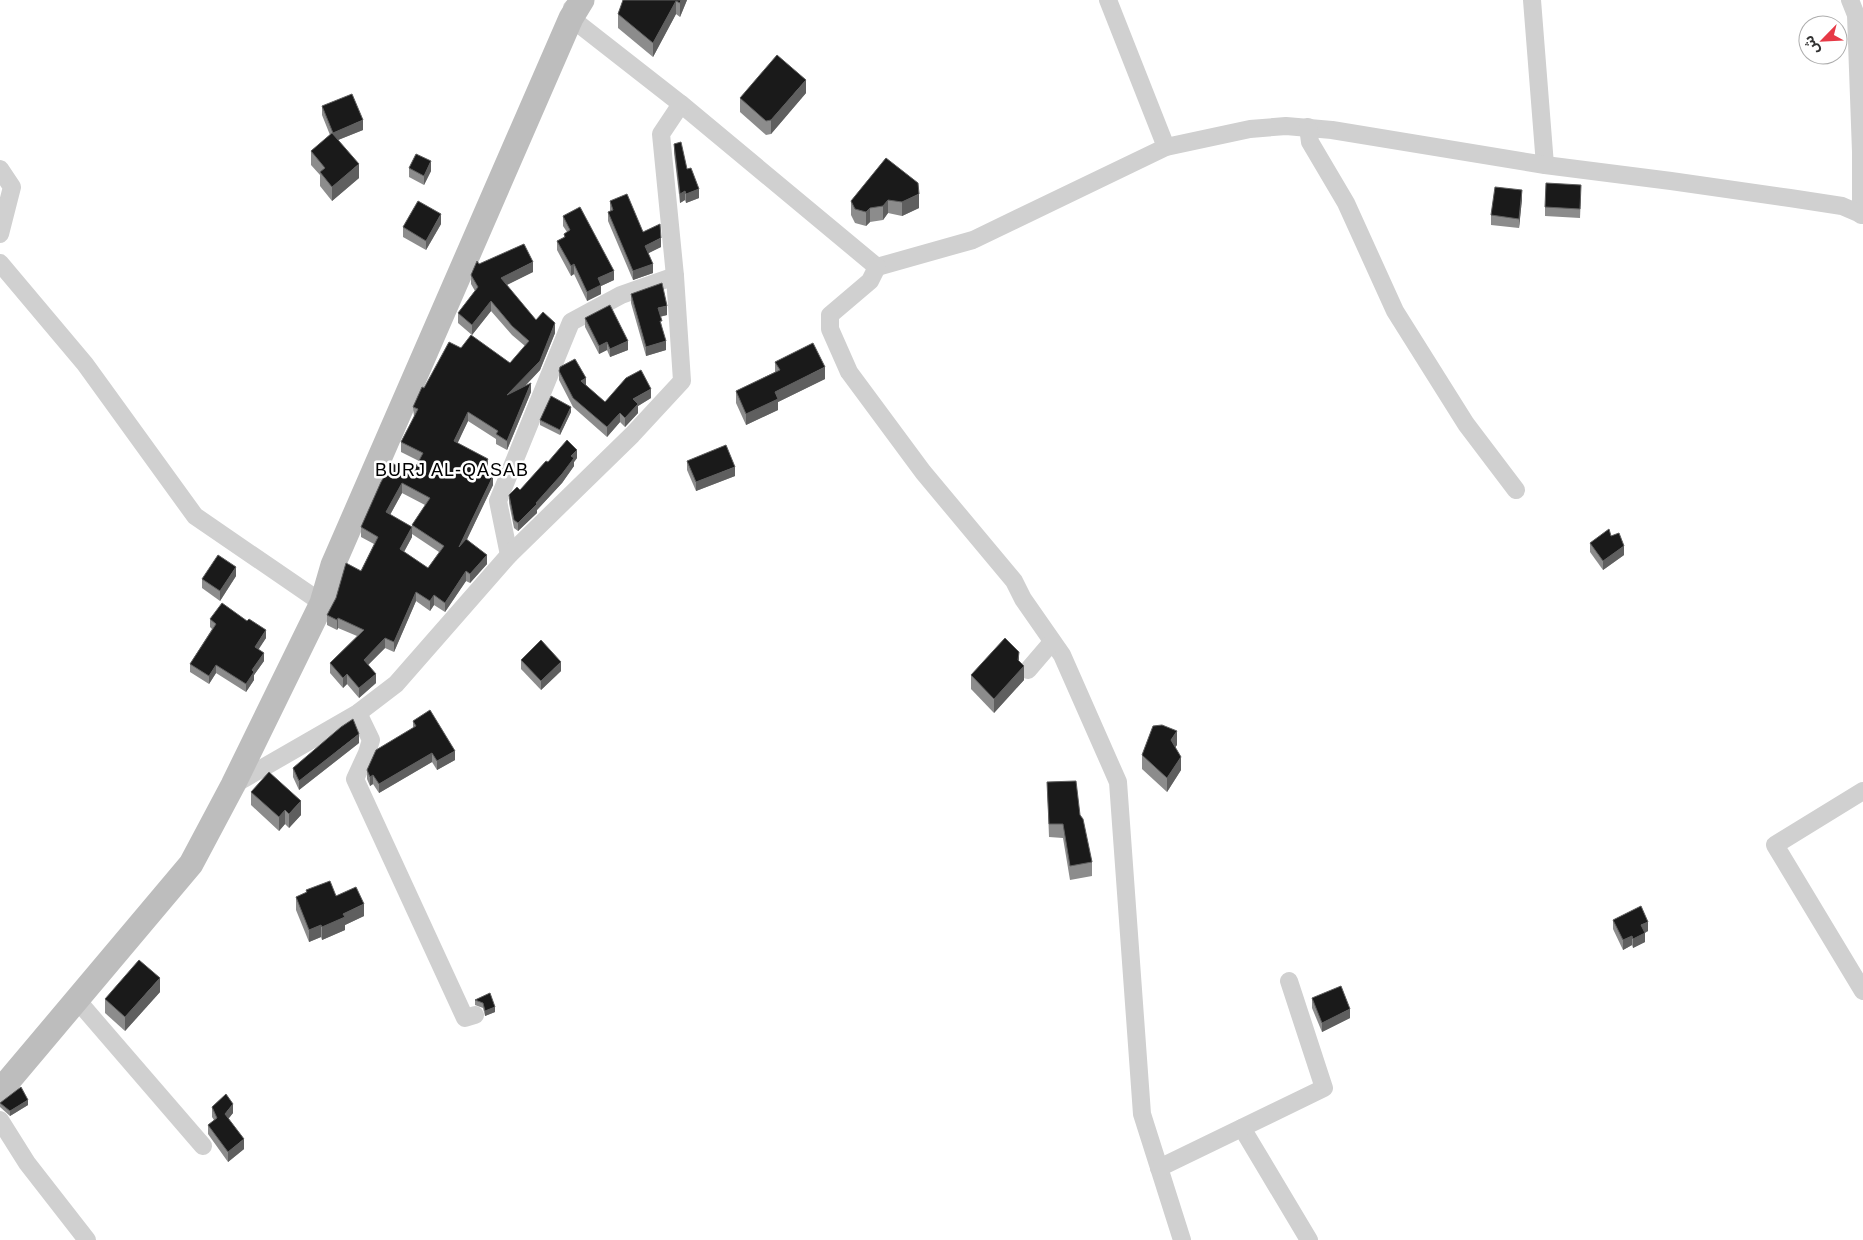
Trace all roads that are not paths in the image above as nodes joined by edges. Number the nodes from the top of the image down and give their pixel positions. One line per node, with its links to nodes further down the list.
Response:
1 (1108, 0): 7 (street)
2 (1532, 0): 9 (street)
3 (1850, 0): 8 (street)
4 (575, 6): 5 (street); 18 (main road)
5 (681, 104): 14 (street); 15 (street)
6 (1308, 127): 7 (street); 9 (street); 16 (street)
7 (1166, 147): 14 (street)
8 (1862, 151): 11 (street)
9 (1545, 165): 11 (street)
10 (0, 169): 12 (street)
11 (1862, 215)
12 (0, 234)
13 (0, 263): 18 (street)
14 (878, 267): 19 (street)
15 (674, 276): 17 (street); 17 (street)
16 (1516, 490)
17 (510, 555): 21 (street)
18 (322, 603): 22 (main road)
19 (1052, 642): 20 (street); 32 (street)
20 (1028, 670)
21 (358, 713): 22 (street); 27 (street)
22 (233, 786): 26 (main road)
23 (1863, 791): 25 (street)
24 (1289, 981): 30 (street)
25 (1863, 990)
26 (77, 1000): 28 (main road); 31 (street)
27 (475, 1015)
28 (0, 1091)
29 (0, 1120): 33 (street)
30 (1242, 1128): 32 (street); 35 (street)
31 (203, 1146)
32 (1159, 1168): 34 (street)
33 (87, 1240)
34 (1182, 1240)
35 (1309, 1240)

